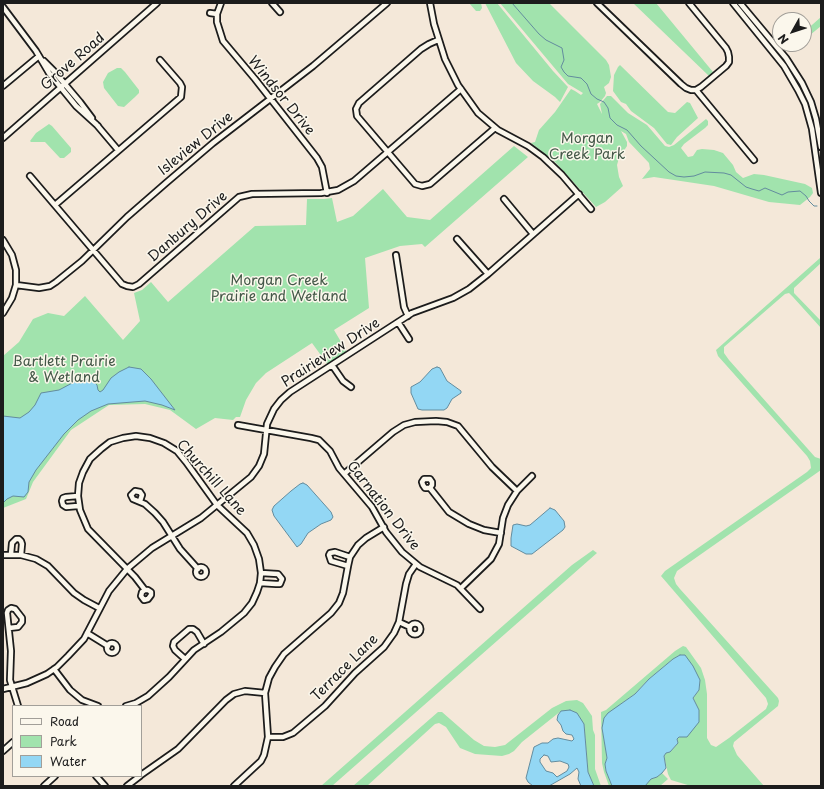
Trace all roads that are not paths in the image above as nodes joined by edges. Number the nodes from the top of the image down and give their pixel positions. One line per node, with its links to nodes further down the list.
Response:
1 (158, 3): 17 (street, Grove Road)
2 (221, 3): 13 (street, Windsor Drive)
3 (272, 3): 11 (street)
4 (387, 3): 22 (street, Isleview Drive)
5 (430, 3): 14 (street)
6 (597, 3): 21 (street)
7 (689, 3): 21 (street)
8 (733, 3): 32 (street)
9 (740, 3): 26 (street)
10 (3, 7): 15 (street)
11 (280, 12)
12 (210, 13): 13 (street)
13 (217, 14): 22 (street, Windsor Drive)
14 (438, 40): 20 (street); 28 (street)
15 (41, 58): 17 (street); 18 (street); 19 (street)
16 (160, 60): 27 (street)
17 (65, 84): 19 (street, Grove Road); 23 (street)
18 (3, 86)
19 (61, 88): 23 (street); 25 (street, Grove Road)
20 (461, 89): 24 (street); 28 (street, Danbury Drive)
21 (696, 90): 29 (street)
22 (271, 99): 31 (street, Windsor Drive); 40 (street, Isleview Drive)
23 (98, 126): 27 (street)
24 (495, 128): 28 (street); 33 (street)
25 (3, 138)
26 (821, 147)
27 (118, 150): 35 (street)
28 (388, 152): 31 (street, Danbury Drive)
29 (754, 160)
30 (30, 176): 35 (street, Danbury Drive)
31 (327, 192): 40 (street, Danbury Drive)
32 (821, 193)
33 (579, 194): 36 (street); 37 (street, Prairieview Drive)
34 (504, 199): 37 (street)
35 (55, 205): 40 (street, Danbury Drive)
36 (591, 209)
37 (533, 234): 42 (street, Prairieview Drive)
38 (457, 239): 42 (street)
39 (3, 240): 43 (street)
40 (93, 250): 43 (street, Isleview Drive)
41 (396, 255): 45 (street)
42 (488, 274): 45 (street, Prairieview Drive)
43 (16, 285): 44 (street)
44 (3, 313)
45 (408, 316): 46 (street, Prairieview Drive)
46 (398, 322): 47 (street); 48 (street, Prairieview Drive)
47 (409, 339)
48 (332, 365): 49 (street); 51 (street, Prairieview Drive)
49 (352, 387)
50 (238, 425): 51 (street, Carnation Drive)
51 (267, 430): 52 (street, Carnation Drive); 58 (street, Prairieview Drive)
52 (344, 474): 55 (street); 60 (street, Carnation Drive)
53 (532, 476): 55 (street)
54 (430, 488): 61 (street)
55 (517, 491): 61 (street)
56 (78, 496): 58 (street, Churchill Lane); 59 (street, Churchill Lane); 59 (street)
57 (140, 501): 62 (street)
58 (217, 505): 62 (street, Prairieview Drive); 71 (street, Churchill Lane)
59 (78, 506): 70 (street, Churchill Lane)
60 (384, 527): 66 (street); 67 (street, Carnation Drive)
61 (500, 533): 73 (street)
62 (172, 537): 69 (street); 70 (street, Prairieview Drive)
63 (11, 554): 64 (street); 65 (street); 65 (street)
64 (3, 555)
65 (21, 555): 75 (street)
66 (350, 557): 68 (street); 68 (street)
67 (416, 564): 73 (street, Carnation Drive); 77 (street, Terrace Lane)
68 (348, 566): 87 (street)
69 (198, 568)
70 (127, 569): 74 (street, Churchill Lane); 75 (street, Prairieview Drive)
71 (260, 573): 72 (street, Churchill Lane); 72 (street)
72 (260, 583): 81 (street, Churchill Lane)
73 (461, 588): 76 (street, Carnation Drive)
74 (144, 590)
75 (100, 608): 80 (street, Prairieview Drive)
76 (480, 609)
77 (398, 622): 78 (street); 91 (street, Terrace Lane)
78 (410, 626)
79 (9, 628): 79 (street); 85 (street)
80 (87, 633): 82 (street); 84 (street, Prairieview Drive)
81 (204, 644): 83 (street, Churchill Lane); 83 (street)
82 (108, 646)
83 (185, 659): 90 (street, Churchill Lane)
84 (54, 669): 85 (street, Prairieview Drive); 89 (street)
85 (12, 688): 86 (street, Prairieview Drive); 88 (street)
86 (3, 690)
87 (265, 693): 91 (street); 94 (street)
88 (18, 705)
89 (95, 705)
90 (129, 705)
91 (268, 737): 101 (street)
92 (12, 743): 93 (street)
93 (3, 751)
94 (142, 775)
95 (54, 777): 98 (street)
96 (97, 777): 99 (street)
97 (139, 777): 100 (street)
98 (44, 786)
99 (105, 786)
100 (127, 786)
101 (234, 786)

